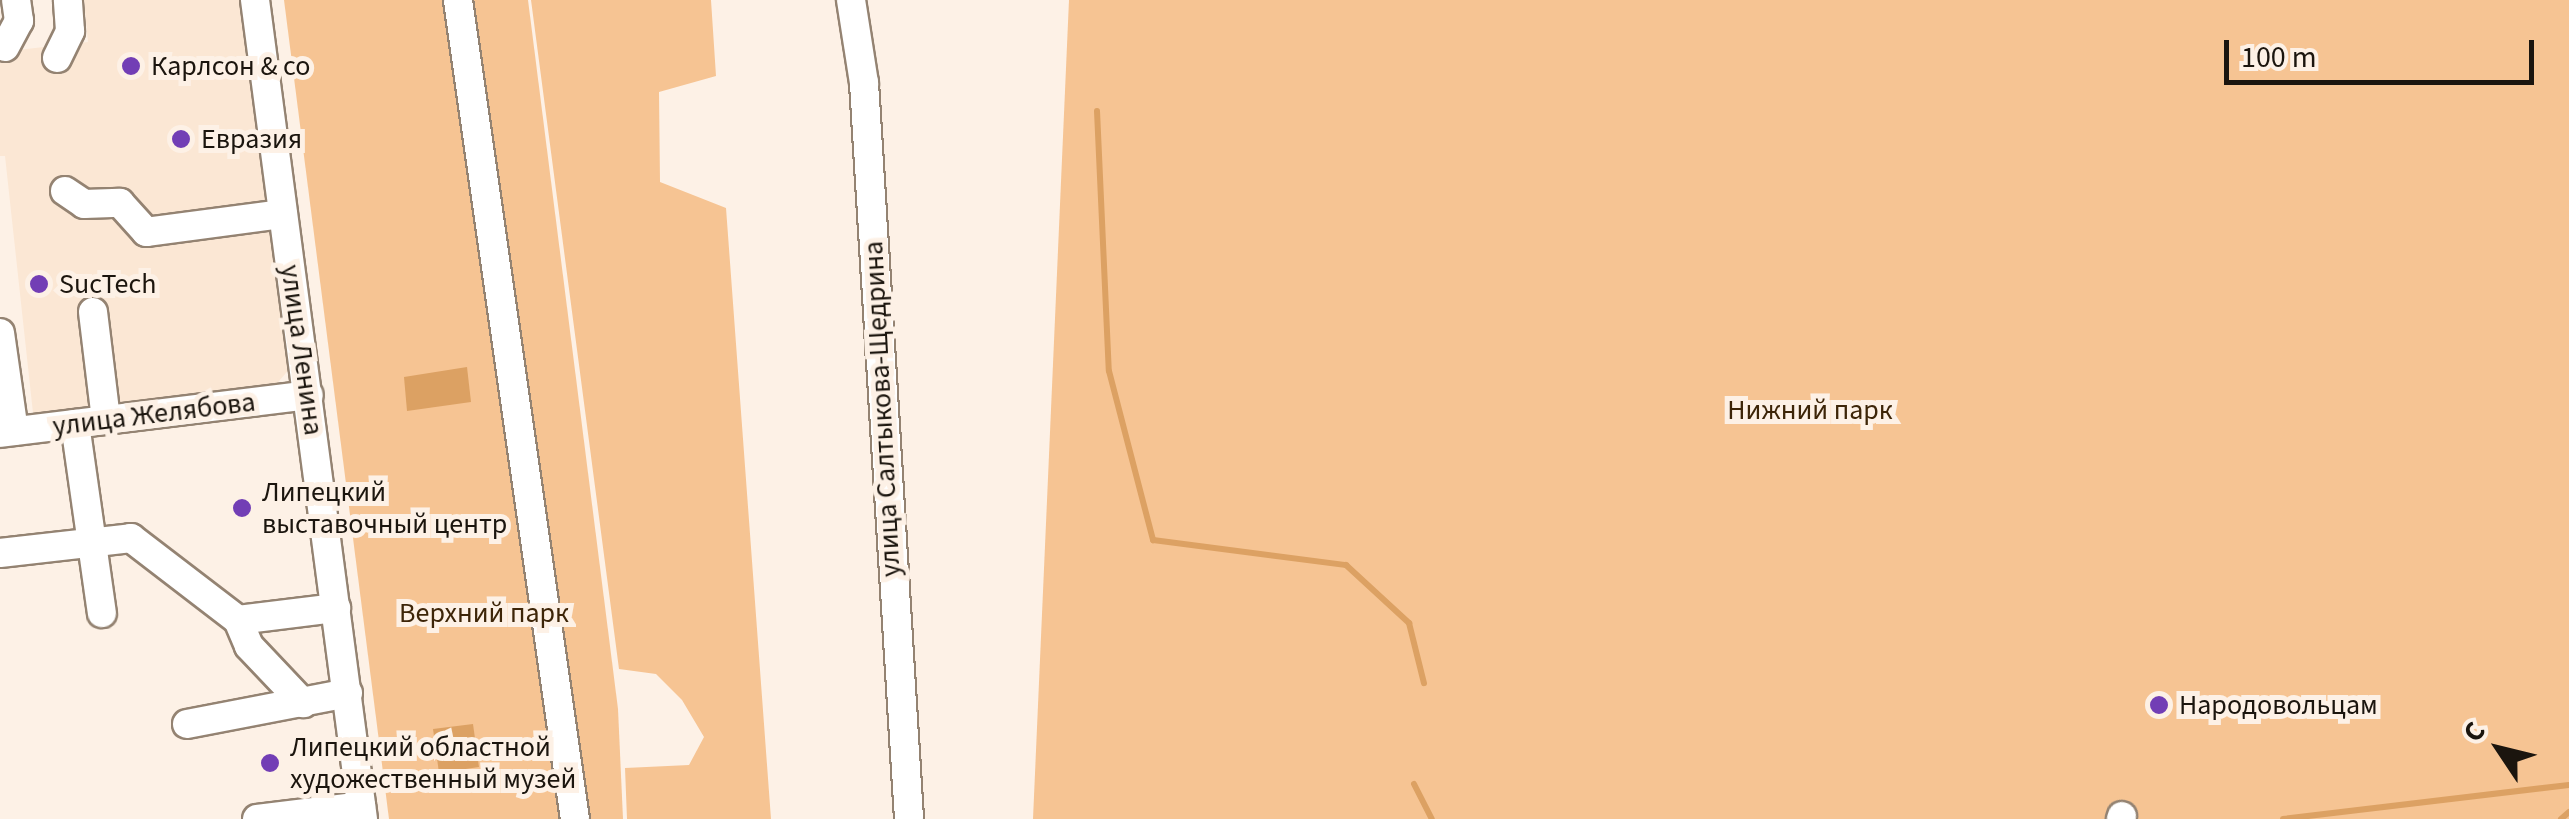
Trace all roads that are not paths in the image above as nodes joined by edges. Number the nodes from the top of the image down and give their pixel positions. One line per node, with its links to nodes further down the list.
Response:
1 (16, 0): 6 (street)
2 (68, 0): 7 (street)
3 (255, 0): 9 (street, улица Ленина)
4 (458, 0): 26 (street)
5 (850, 0): 27 (street, улица Салтыкова-Щедрина)
6 (5, 47)
7 (58, 58)
8 (65, 191): 9 (street)
9 (283, 214): 12 (street, улица Ленина)
10 (93, 312): 13 (street)
11 (0, 334): 15 (street)
12 (309, 395): 13 (street, улица Желябова); 18 (street, улица Ленина)
13 (106, 420): 14 (street, улица Желябова)
14 (75, 424): 15 (street, улица Желябова); 16 (street)
15 (7, 432)
16 (94, 542): 17 (street); 19 (street); 20 (street)
17 (0, 553)
18 (336, 608): 20 (street); 21 (street, улица Ленина)
19 (102, 613)
20 (238, 620): 22 (street)
21 (348, 692): 22 (street); 24 (street, улица Ленина)
22 (303, 703): 23 (street)
23 (187, 724)
24 (362, 812): 25 (street)
25 (257, 819)
26 (575, 819)
27 (909, 819)

